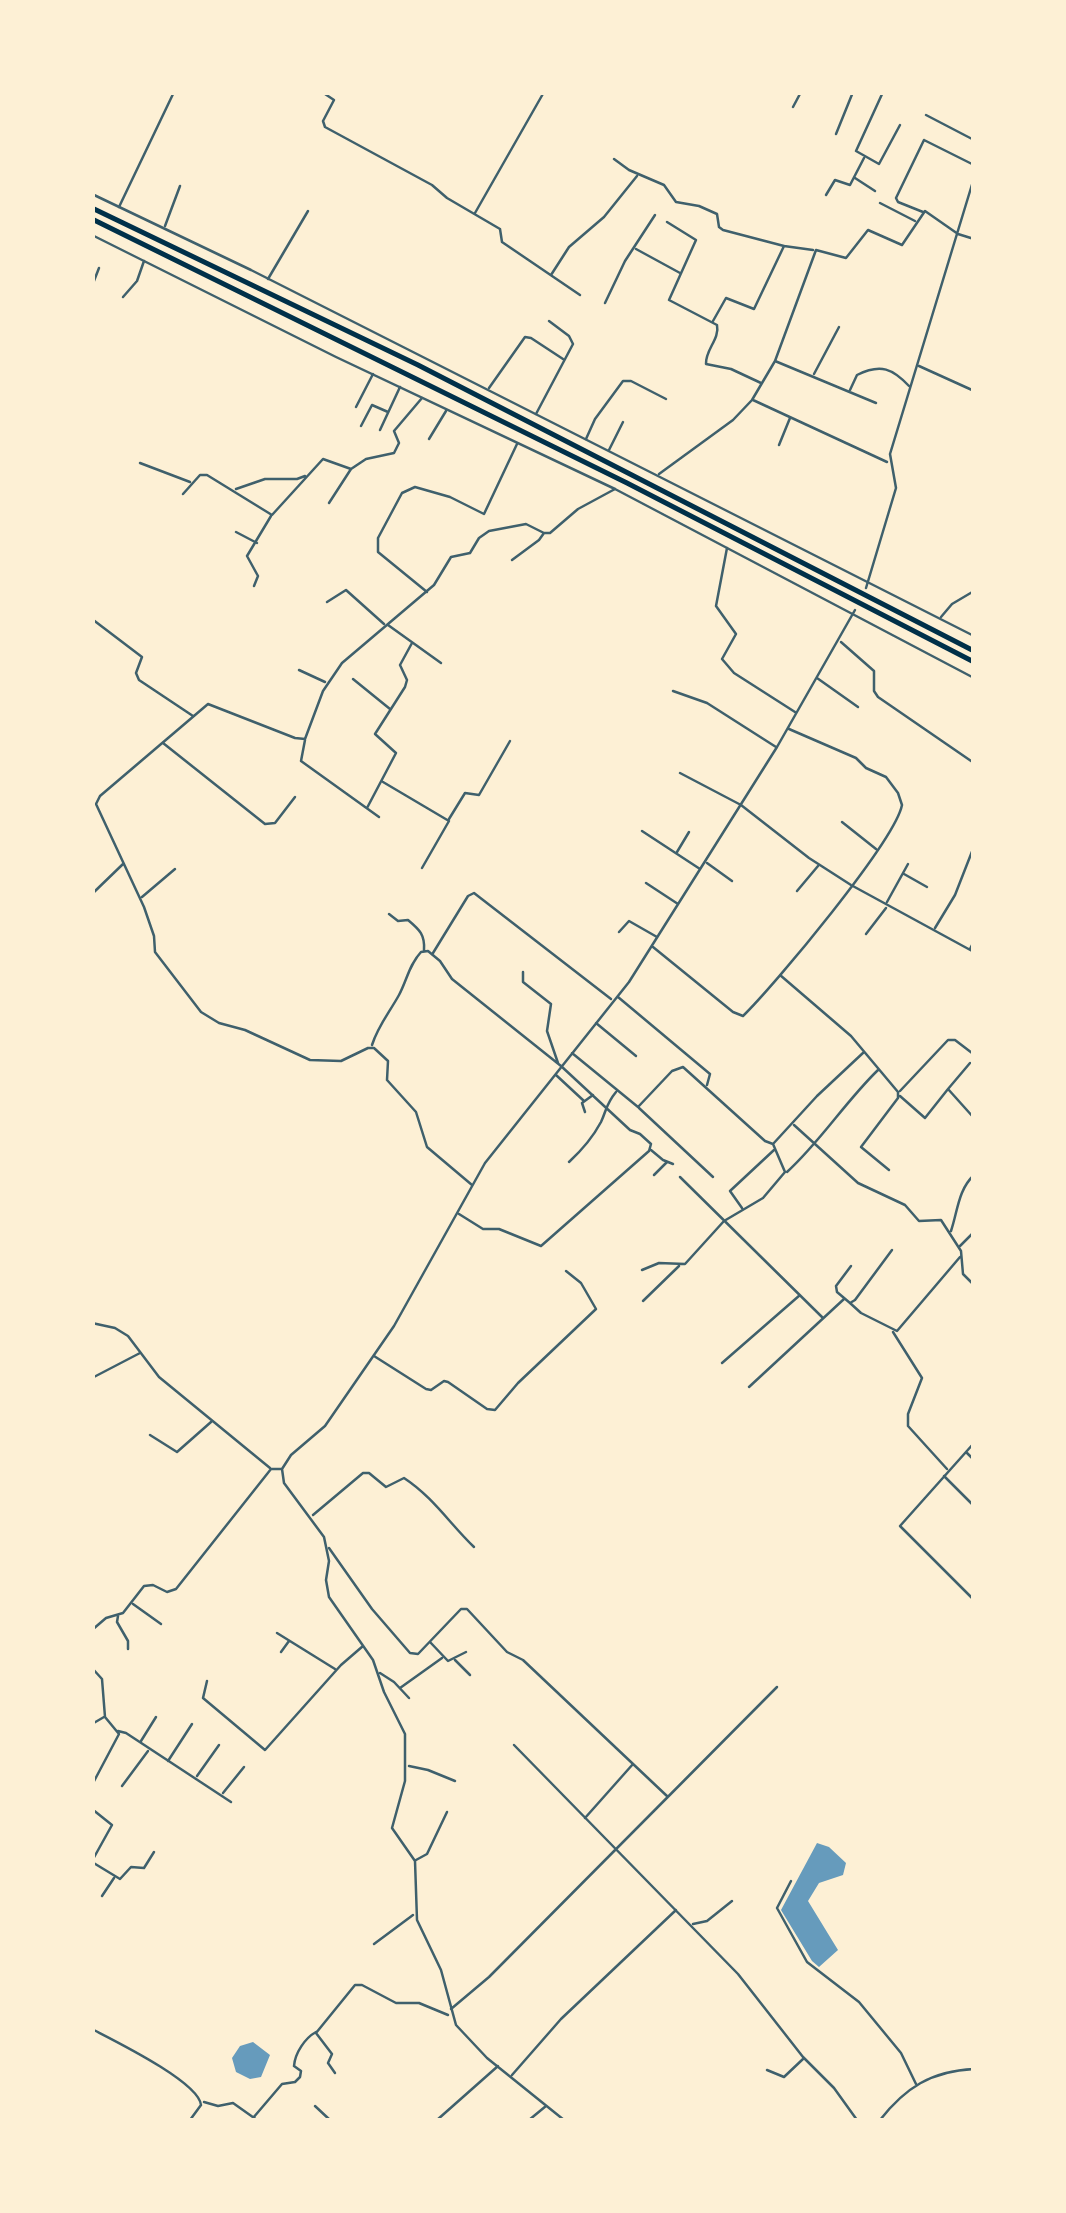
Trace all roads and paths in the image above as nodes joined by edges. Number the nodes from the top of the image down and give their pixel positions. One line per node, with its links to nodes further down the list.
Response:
1 (174, 92): 23 (street)
2 (322, 92): 27 (street)
3 (544, 92): 27 (street)
4 (800, 92): 7 (street)
5 (853, 92): 10 (street)
6 (883, 92): 12 (street)
7 (793, 107)
8 (926, 116): 11 (street)
9 (900, 125): 12 (street)
10 (836, 134)
11 (974, 140)
12 (865, 157): 16 (street)
13 (614, 159): 15 (street)
14 (974, 165): 26 (street)
15 (638, 174): 36 (street); 42 (street)
16 (854, 178): 19 (street); 21 (street)
17 (974, 178): 33 (street)
18 (180, 186): 32 (street)
19 (876, 191)
20 (92, 194): 23 (street)
21 (826, 196)
22 (880, 202): 31 (street)
23 (119, 207): 32 (street)
24 (92, 208): 108 (highway)
25 (308, 212): 43 (street)
26 (923, 212): 31 (street); 33 (street)
27 (475, 214): 42 (street)
28 (655, 215): 37 (street)
29 (92, 219): 109 (highway)
30 (666, 222): 41 (street)
31 (916, 222): 38 (street)
32 (164, 228): 43 (street)
33 (958, 234): 35 (street); 53 (street)
34 (92, 235): 39 (street)
35 (974, 239)
36 (784, 246): 38 (street); 49 (street)
37 (634, 248): 41 (street); 47 (street)
38 (816, 250): 52 (street)
39 (144, 260): 46 (street); 54 (street)
40 (99, 268): 44 (street)
41 (680, 273): 49 (street)
42 (550, 276): 45 (street)
43 (268, 279): 59 (street)
44 (92, 286)
45 (580, 295)
46 (123, 297)
47 (605, 303)
48 (549, 321): 51 (street)
49 (713, 322): 56 (street)
50 (838, 327): 55 (street)
51 (564, 360): 59 (street); 69 (street)
52 (775, 360): 55 (street); 56 (street)
53 (918, 365): 58 (street); 60 (street)
54 (372, 374): 57 (street); 66 (street)
55 (813, 376): 61 (street)
56 (762, 384): 64 (street)
57 (400, 387): 62 (street); 68 (street)
58 (911, 387): 61 (street); 80 (street)
59 (488, 390): 69 (street)
60 (972, 390)
61 (849, 391): 65 (street)
62 (422, 398): 67 (street); 81 (street)
63 (666, 399): 74 (street)
64 (752, 400): 70 (street); 83 (street)
65 (876, 403)
66 (356, 407)
67 (447, 409): 75 (street); 76 (street)
68 (388, 412): 72 (street); 73 (street)
69 (536, 414): 74 (street)
70 (791, 417): 77 (street); 80 (street)
71 (622, 422): 78 (street)
72 (361, 426)
73 (380, 430)
74 (586, 438): 78 (street)
75 (429, 440)
76 (517, 443): 85 (street); 99 (street)
77 (779, 444)
78 (609, 450): 83 (street)
79 (140, 463): 84 (street)
80 (889, 464): 95 (street)
81 (351, 469): 82 (street); 88 (street)
82 (310, 472): 86 (street); 89 (street)
83 (658, 475): 95 (street)
84 (192, 483): 86 (street); 87 (street)
85 (615, 489): 91 (street); 93 (street)
86 (234, 490): 89 (street)
87 (182, 494)
88 (329, 503)
89 (272, 514): 92 (street)
90 (236, 532): 92 (street)
91 (544, 533): 94 (street); 99 (street)
92 (257, 543): 96 (street)
93 (727, 548): 101 (street); 119 (street)
94 (512, 560)
95 (869, 580): 97 (street); 102 (street)
96 (254, 586)
97 (866, 588)
98 (974, 591): 102 (street)
99 (427, 592): 104 (street)
100 (327, 602): 104 (street)
101 (854, 613): 106 (street); 113 (street)
102 (940, 618): 105 (street)
103 (92, 619): 120 (street)
104 (386, 625): 107 (street); 115 (street)
105 (974, 636)
106 (840, 641): 112 (street); 127 (street)
107 (412, 644): 110 (street); 118 (street)
108 (974, 651)
109 (974, 662)
110 (441, 663)
111 (299, 670): 115 (street)
112 (816, 678): 117 (street); 119 (street)
113 (974, 678)
114 (353, 679): 118 (street)
115 (327, 683): 122 (street)
116 (673, 691): 125 (street)
117 (858, 707)
118 (390, 709): 130 (street)
119 (796, 713): 121 (street)
120 (193, 716): 122 (street); 124 (street)
121 (788, 728): 125 (street); 140 (street)
122 (305, 738): 134 (street)
123 (510, 741): 136 (street)
124 (162, 742): 131 (street); 132 (street)
125 (778, 748): 133 (street)
126 (974, 749): 127 (street)
127 (968, 759): 128 (street)
128 (974, 763)
129 (680, 772): 133 (street)
130 (382, 781): 134 (street); 136 (street)
131 (295, 797)
132 (94, 801): 144 (street)
133 (741, 806): 143 (street); 146 (street)
134 (367, 808): 135 (street)
135 (379, 817)
136 (449, 820): 147 (street)
137 (842, 822): 140 (street)
138 (642, 831): 142 (street)
139 (689, 832): 142 (street)
140 (877, 849): 153 (street)
141 (973, 849): 161 (street)
142 (676, 854): 149 (street)
143 (706, 862): 149 (street); 151 (street)
144 (124, 864): 156 (street); 157 (street)
145 (908, 864): 150 (street)
146 (819, 865): 153 (street); 155 (street)
147 (422, 868)
148 (175, 869): 157 (street)
149 (701, 870): 158 (street)
150 (903, 874): 154 (street); 159 (street)
151 (732, 882)
152 (646, 883): 158 (street)
153 (851, 885): 159 (street); 171 (street)
154 (927, 887)
155 (796, 891)
156 (92, 894)
157 (140, 899): 174 (street)
158 (679, 905): 164 (street)
159 (886, 905): 161 (street); 163 (street)
160 (389, 914): 167 (street)
161 (933, 930): 168 (street)
162 (619, 932): 164 (street)
163 (866, 934)
164 (658, 938): 166 (street)
165 (974, 941): 168 (street)
166 (652, 946): 171 (street); 172 (street)
167 (424, 950): 169 (street); 174 (street)
168 (972, 951)
169 (432, 954): 172 (street); 180 (street)
170 (523, 972): 180 (street)
171 (778, 974): 176 (street)
172 (615, 998): 173 (street); 183 (street)
173 (596, 1023): 175 (street); 178 (street)
174 (371, 1047): 206 (street)
175 (572, 1052): 180 (street); 185 (street)
176 (864, 1052): 181 (street); 193 (street)
177 (972, 1053): 186 (street)
178 (636, 1056)
179 (970, 1063): 184 (street)
180 (560, 1064): 182 (street); 187 (street)
181 (879, 1069): 186 (street); 194 (street)
182 (555, 1074): 188 (street); 206 (street)
183 (706, 1086): 190 (street); 195 (street)
184 (948, 1090): 186 (street); 192 (street)
185 (617, 1091): 189 (street); 190 (street)
186 (899, 1094): 200 (street)
187 (592, 1095): 188 (street); 189 (street)
188 (584, 1101): 191 (street)
189 (605, 1106): 196 (street); 197 (street)
190 (638, 1107): 204 (street)
191 (585, 1112)
192 (974, 1118)
193 (793, 1124): 194 (street); 195 (street)
194 (814, 1144): 202 (street); 211 (street)
195 (774, 1147): 202 (street); 207 (street)
196 (650, 1149): 198 (street); 208 (street)
197 (569, 1162)
198 (667, 1162): 199 (street); 201 (street)
199 (673, 1164)
200 (889, 1170)
201 (654, 1175)
202 (784, 1175): 207 (street)
203 (974, 1175): 211 (street)
204 (713, 1177)
205 (680, 1178): 209 (street)
206 (473, 1186): 208 (street)
207 (743, 1209): 209 (street)
208 (458, 1213): 228 (street)
209 (724, 1221): 215 (street); 220 (street)
210 (974, 1232): 212 (street)
211 (951, 1234): 212 (street)
212 (959, 1247): 214 (street)
213 (892, 1250): 223 (street)
214 (961, 1256): 219 (street); 226 (street)
215 (680, 1265): 217 (street); 222 (street)
216 (851, 1266): 221 (street)
217 (642, 1270)
218 (566, 1271): 228 (street)
219 (974, 1285)
220 (800, 1295): 224 (street); 229 (street)
221 (844, 1298): 223 (street); 224 (street)
222 (643, 1301)
223 (850, 1303): 226 (street)
224 (822, 1318): 231 (street)
225 (92, 1323): 227 (street)
226 (894, 1332): 239 (street)
227 (142, 1352): 230 (street); 232 (street)
228 (373, 1355): 237 (street)
229 (722, 1362)
230 (92, 1378)
231 (749, 1387)
232 (212, 1420): 233 (street); 238 (street)
233 (150, 1435)
234 (974, 1443): 235 (street)
235 (966, 1452): 236 (street); 239 (street)
236 (974, 1460)
237 (282, 1469): 238 (street); 242 (street)
238 (271, 1470): 246 (street)
239 (948, 1470): 240 (street)
240 (943, 1475): 241 (street); 245 (street)
241 (974, 1506)
242 (312, 1516): 243 (street); 244 (street)
243 (328, 1547): 252 (street); 253 (street)
244 (474, 1547)
245 (974, 1600)
246 (132, 1604): 247 (street); 248 (street)
247 (118, 1615): 249 (street); 254 (street)
248 (161, 1624)
249 (92, 1630)
250 (277, 1633): 251 (street)
251 (290, 1640): 255 (street); 260 (street)
252 (430, 1641): 257 (street); 277 (street)
253 (364, 1645): 260 (street); 261 (street)
254 (128, 1649)
255 (281, 1652)
256 (466, 1652): 258 (street)
257 (442, 1658): 258 (street); 265 (street)
258 (454, 1660): 262 (street)
259 (92, 1668): 267 (street)
260 (336, 1670): 263 (street)
261 (379, 1673): 265 (street); 278 (street)
262 (470, 1675)
263 (208, 1681)
264 (776, 1686): 285 (street)
265 (400, 1688): 266 (street)
266 (409, 1698)
267 (105, 1717): 269 (street); 271 (street)
268 (156, 1717): 272 (street)
269 (92, 1724)
270 (192, 1724): 276 (street)
271 (118, 1731): 272 (street); 282 (street)
272 (140, 1742): 275 (street)
273 (219, 1744): 280 (street)
274 (514, 1745): 289 (street)
275 (149, 1749): 276 (street); 283 (street)
276 (168, 1762): 280 (street)
277 (634, 1762): 285 (street); 289 (street)
278 (407, 1766): 281 (street); 292 (street)
279 (244, 1767): 284 (street)
280 (196, 1778): 284 (street)
281 (455, 1781)
282 (92, 1785)
283 (122, 1786)
284 (222, 1796): 286 (street)
285 (668, 1797): 290 (street)
286 (231, 1802)
287 (92, 1809): 293 (street)
288 (447, 1812): 292 (street)
289 (584, 1818): 290 (street)
290 (616, 1850): 298 (street); 302 (street)
291 (154, 1852): 294 (street)
292 (415, 1860): 299 (street)
293 (92, 1862): 294 (street)
294 (114, 1878): 296 (street)
295 (791, 1882): 311 (street)
296 (102, 1896)
297 (732, 1901): 300 (street)
298 (677, 1909): 300 (street); 310 (street)
299 (415, 1913): 301 (street); 302 (street)
300 (692, 1924): 305 (street)
301 (374, 1944)
302 (451, 2013): 304 (street); 306 (street)
303 (92, 2029): 312 (street)
304 (317, 2032): 309 (street); 315 (street)
305 (804, 2057): 308 (street); 321 (street)
306 (498, 2066): 310 (street); 318 (street)
307 (974, 2069): 311 (street)
308 (767, 2070)
309 (335, 2073)
310 (511, 2076): 314 (street)
311 (916, 2084): 322 (street)
312 (202, 2101): 315 (street); 316 (street)
313 (315, 2106): 317 (street)
314 (546, 2106): 319 (street); 320 (street)
315 (255, 2119)
316 (190, 2120)
317 (330, 2120)
318 (437, 2120)
319 (529, 2120)
320 (564, 2120)
321 (857, 2120)
322 (880, 2120)

